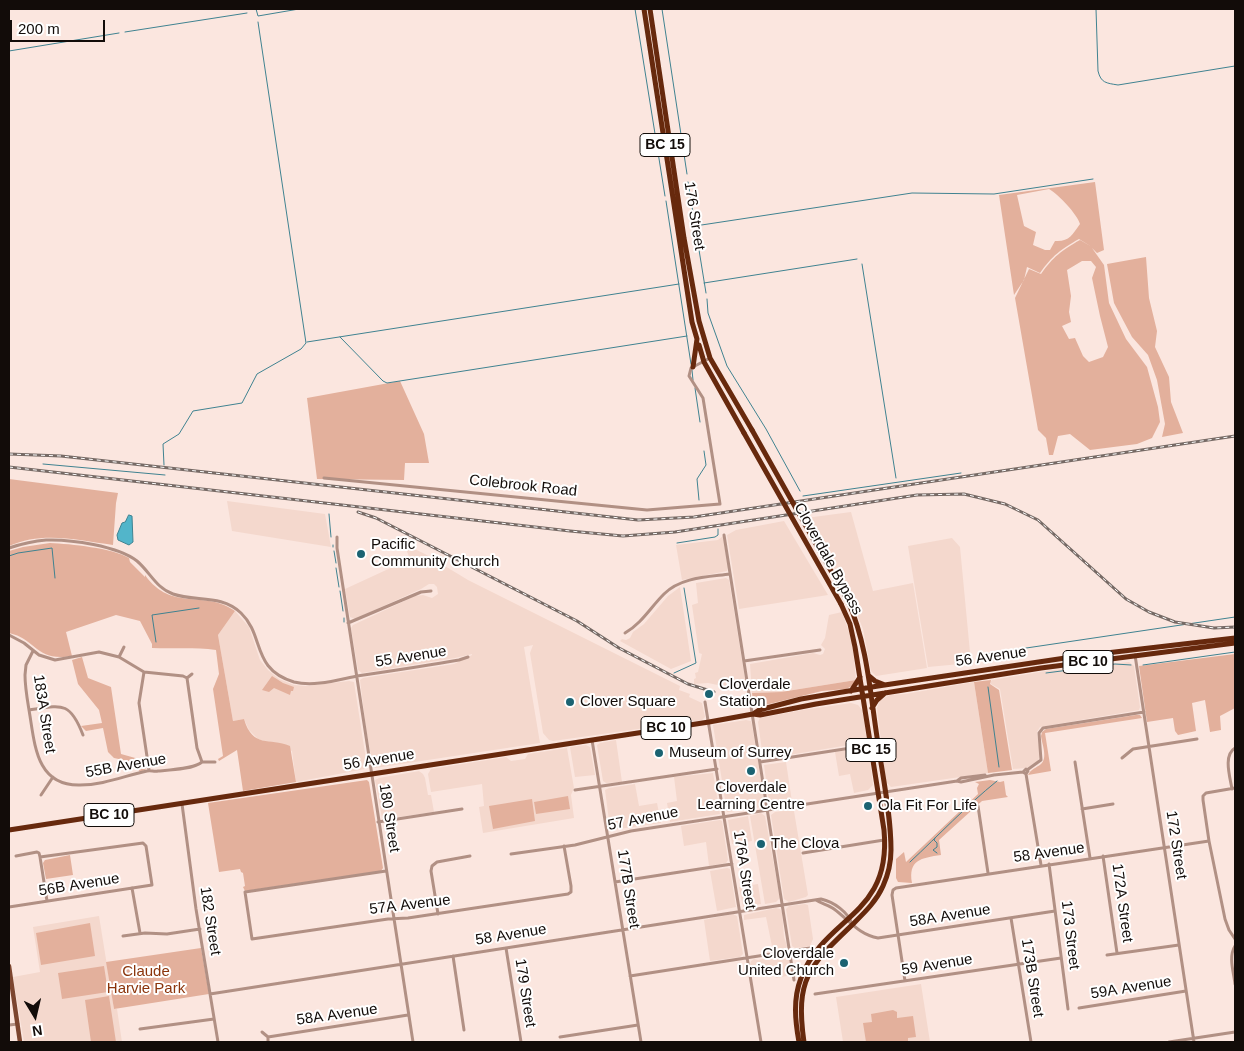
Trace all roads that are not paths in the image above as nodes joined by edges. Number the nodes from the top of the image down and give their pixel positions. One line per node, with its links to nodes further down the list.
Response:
1 (644, 9): 3 (highway, BC 15)
2 (650, 9): 4 (highway, 176 Street / BC 15)
3 (697, 339): 5 (highway, BC 15); 6 (highway)
4 (710, 358): 5 (street); 28 (highway, Cloverdale Bypass / BC 15, bridge)
5 (704, 362): 6 (street); 27 (highway, Cloverdale Bypass / BC 15, bridge)
6 (693, 367): 7 (street, Colebrook Road)
7 (324, 478)
8 (724, 536): 11 (street)
9 (338, 537): 13 (street, 180 Street)
10 (9, 548): 29 (street, 55 Avenue)
11 (730, 574): 14 (street); 24 (street)
12 (432, 591): 13 (street)
13 (348, 624): 29 (street, 180 Street)
14 (625, 633)
15 (9, 635): 20 (street)
16 (1235, 638): 21 (highway, 56 Avenue / BC 10)
17 (1235, 643): 21 (highway, 56 Avenue / BC 10)
18 (124, 647): 22 (street)
19 (820, 650): 24 (street)
20 (33, 651): 22 (street); 42 (street, 183A Street)
21 (1135, 653): 31 (highway, 56 Avenue / BC 10); 35 (highway, 56 Avenue / BC 10); 43 (street, 172 Street)
22 (119, 657): 25 (street)
23 (468, 657): 29 (street, 55 Avenue)
24 (744, 661): 44 (street)
25 (144, 672): 30 (street); 58 (street)
26 (192, 674): 30 (street)
27 (860, 676): 33 (highway, Cloverdale Bypass / BC 15); 34 (highway)
28 (868, 676): 31 (highway); 32 (highway, Cloverdale Bypass / BC 15)
29 (356, 677): 60 (street, 180 Street)
30 (187, 678): 53 (street)
31 (885, 685): 32 (highway, 56 Avenue / BC 10)
32 (870, 688): 33 (highway, 56 Avenue / BC 10); 36 (highway, Cloverdale Bypass / BC 15)
33 (862, 689): 34 (highway, 56 Avenue / BC 10); 37 (highway, Cloverdale Bypass / BC 15)
34 (851, 691): 44 (highway, 56 Avenue / BC 10)
35 (885, 693): 36 (highway, 56 Avenue / BC 10); 41 (highway)
36 (871, 695): 37 (highway, 56 Avenue / BC 10); 41 (highway, Cloverdale Bypass / BC 15)
37 (863, 696): 38 (highway, 56 Avenue / BC 10); 40 (highway, Cloverdale Bypass / BC 15)
38 (847, 699): 40 (highway); 44 (highway, 56 Avenue / BC 10)
39 (705, 702): 45 (street, 176A Street)
40 (865, 707): 66 (highway, Cloverdale Bypass / BC 15)
41 (872, 708): 65 (highway, Cloverdale Bypass / BC 15)
42 (29, 710): 46 (street); 61 (street, 183A Street)
43 (1144, 712): 50 (street, 172 Street); 59 (street)
44 (753, 714): 45 (highway, 56 Avenue / BC 10); 55 (street)
45 (709, 722): 47 (highway, 56 Avenue / BC 10); 57 (street, 176A Street)
46 (82, 735)
47 (592, 739): 60 (highway, 56 Avenue / BC 10); 62 (street, 177B Street)
48 (1197, 739): 50 (street)
49 (864, 746): 55 (street)
50 (1149, 746): 52 (street); 81 (street, 172 Street)
51 (1233, 749): 63 (street)
52 (1122, 758)
53 (202, 762): 54 (street, 55B Avenue); 58 (street, 55B Avenue)
54 (215, 762)
55 (760, 762): 73 (street)
56 (1075, 762): 72 (street)
57 (717, 769): 62 (street); 74 (street, 176A Street)
58 (150, 770): 61 (street, 55B Avenue)
59 (1025, 772): 65 (street, 57 Avenue); 91 (street)
60 (371, 774): 68 (highway, 56 Avenue / BC 10); 75 (street, 180 Street)
61 (53, 777): 67 (street)
62 (600, 787): 64 (street); 77 (street, 177B Street)
63 (1234, 789): 79 (street)
64 (576, 790)
65 (885, 792): 66 (street, 57 Avenue); 105 (highway, Cloverdale Bypass / BC 15)
66 (878, 793): 73 (street, 57 Avenue); 78 (highway, Cloverdale Bypass / BC 15)
67 (41, 795)
68 (182, 804): 76 (highway, 56 Avenue / BC 10); 107 (street, 182 Street)
69 (1113, 804): 72 (street)
70 (978, 806): 93 (street)
71 (462, 809): 75 (street)
72 (1082, 809): 88 (street)
73 (768, 810): 74 (street, 57 Avenue); 97 (street)
74 (724, 816): 77 (street, 57 Avenue); 89 (street, 176A Street)
75 (378, 822): 92 (street, 180 Street)
76 (9, 830)
77 (608, 837): 80 (street, 57 Avenue); 94 (street, 177B Street)
78 (885, 840): 82 (street); 104 (highway, Cloverdale Bypass / BC 15)
79 (1208, 841): 81 (street, 58 Avenue); 111 (street)
80 (564, 846): 83 (street, 57 Avenue); 101 (street, 57A Avenue)
81 (1165, 847): 86 (street, 58 Avenue); 112 (street, 172 Street)
82 (803, 852)
83 (511, 854)
84 (16, 856): 87 (street)
85 (470, 856): 101 (street)
86 (1104, 856): 88 (street, 58 Avenue); 117 (street, 172A Street)
87 (40, 857): 95 (street, 56B Avenue); 96 (street)
88 (1090, 858): 90 (street, 58 Avenue)
89 (732, 864): 94 (street); 99 (street, 176A Street)
90 (1049, 864): 91 (street, 58 Avenue); 100 (street, 173 Street)
91 (1041, 865): 93 (street, 58 Avenue)
92 (386, 871): 103 (street, 180 Street); 103 (street, 57A Avenue)
93 (988, 873): 109 (street, 58 Avenue)
94 (615, 882): 106 (street, 177B Street)
95 (132, 888): 96 (street, 56B Avenue); 108 (street)
96 (47, 901): 98 (street, 56B Avenue)
97 (783, 905): 99 (street, 58 Avenue); 104 (street, 58 Avenue); 116 (street)
98 (9, 907)
99 (740, 911): 106 (street, 58 Avenue); 120 (street, 176A Street)
100 (1055, 911): 102 (street, 58A Avenue); 121 (street, 173 Street)
101 (438, 914): 103 (street, 57A Avenue)
102 (1011, 918): 109 (street, 58A Avenue); 123 (street, 173B Street)
103 (394, 919): 122 (street, 180 Street)
104 (848, 920): 105 (street); 153 (highway, Cloverdale Bypass / BC 15)
105 (852, 924): 109 (street, 58A Avenue); 154 (highway, Cloverdale Bypass / BC 15)
106 (623, 929): 114 (street, 58 Avenue); 125 (street, 177B Street)
107 (200, 930): 108 (street); 130 (street, 182 Street)
108 (140, 933): 110 (street)
109 (899, 935): 127 (street)
110 (123, 936)
111 (1235, 938)
112 (1179, 945): 117 (street); 129 (street, 172 Street)
113 (1235, 946): 128 (street)
114 (506, 948): 119 (street, 58 Avenue); 150 (street, 179 Street)
115 (810, 948): 116 (street)
116 (790, 951): 120 (street); 126 (street)
117 (1117, 953): 118 (street)
118 (1107, 955)
119 (453, 956): 122 (street, 58 Avenue); 140 (street)
120 (747, 958): 125 (street); 152 (street, 176A Street)
121 (1061, 958): 123 (street, 59 Avenue); 133 (street, 173 Street)
122 (400, 964): 130 (street, 58 Avenue); 134 (street, 180 Street)
123 (1018, 964): 127 (street, 59 Avenue); 155 (street, 173B Street)
124 (9, 966): 136 (main road)
125 (630, 976): 138 (street, 177B Street)
126 (794, 980)
127 (905, 981): 131 (street, 59 Avenue)
128 (1235, 984)
129 (1186, 991): 132 (street, 59A Avenue); 145 (street, 172 Street)
130 (210, 994): 135 (street, 182 Street)
131 (815, 994)
132 (1079, 1008)
133 (1068, 1009)
134 (408, 1015): 143 (street, 58A Avenue); 149 (street, 180 Street)
135 (214, 1019): 139 (street); 147 (street, 182 Street)
136 (18, 1024): 137 (street); 146 (main road)
137 (9, 1025)
138 (638, 1025): 144 (street); 151 (street, 177B Street)
139 (140, 1029)
140 (464, 1030)
141 (262, 1032): 143 (street)
142 (1235, 1032): 145 (street)
143 (268, 1037): 148 (street)
144 (560, 1037)
145 (1194, 1040): 156 (street)
146 (20, 1042)
147 (218, 1042)
148 (268, 1042)
149 (413, 1042)
150 (521, 1042)
151 (641, 1042)
152 (761, 1042)
153 (799, 1042)
154 (804, 1042)
155 (1031, 1042)
156 (1169, 1042)

